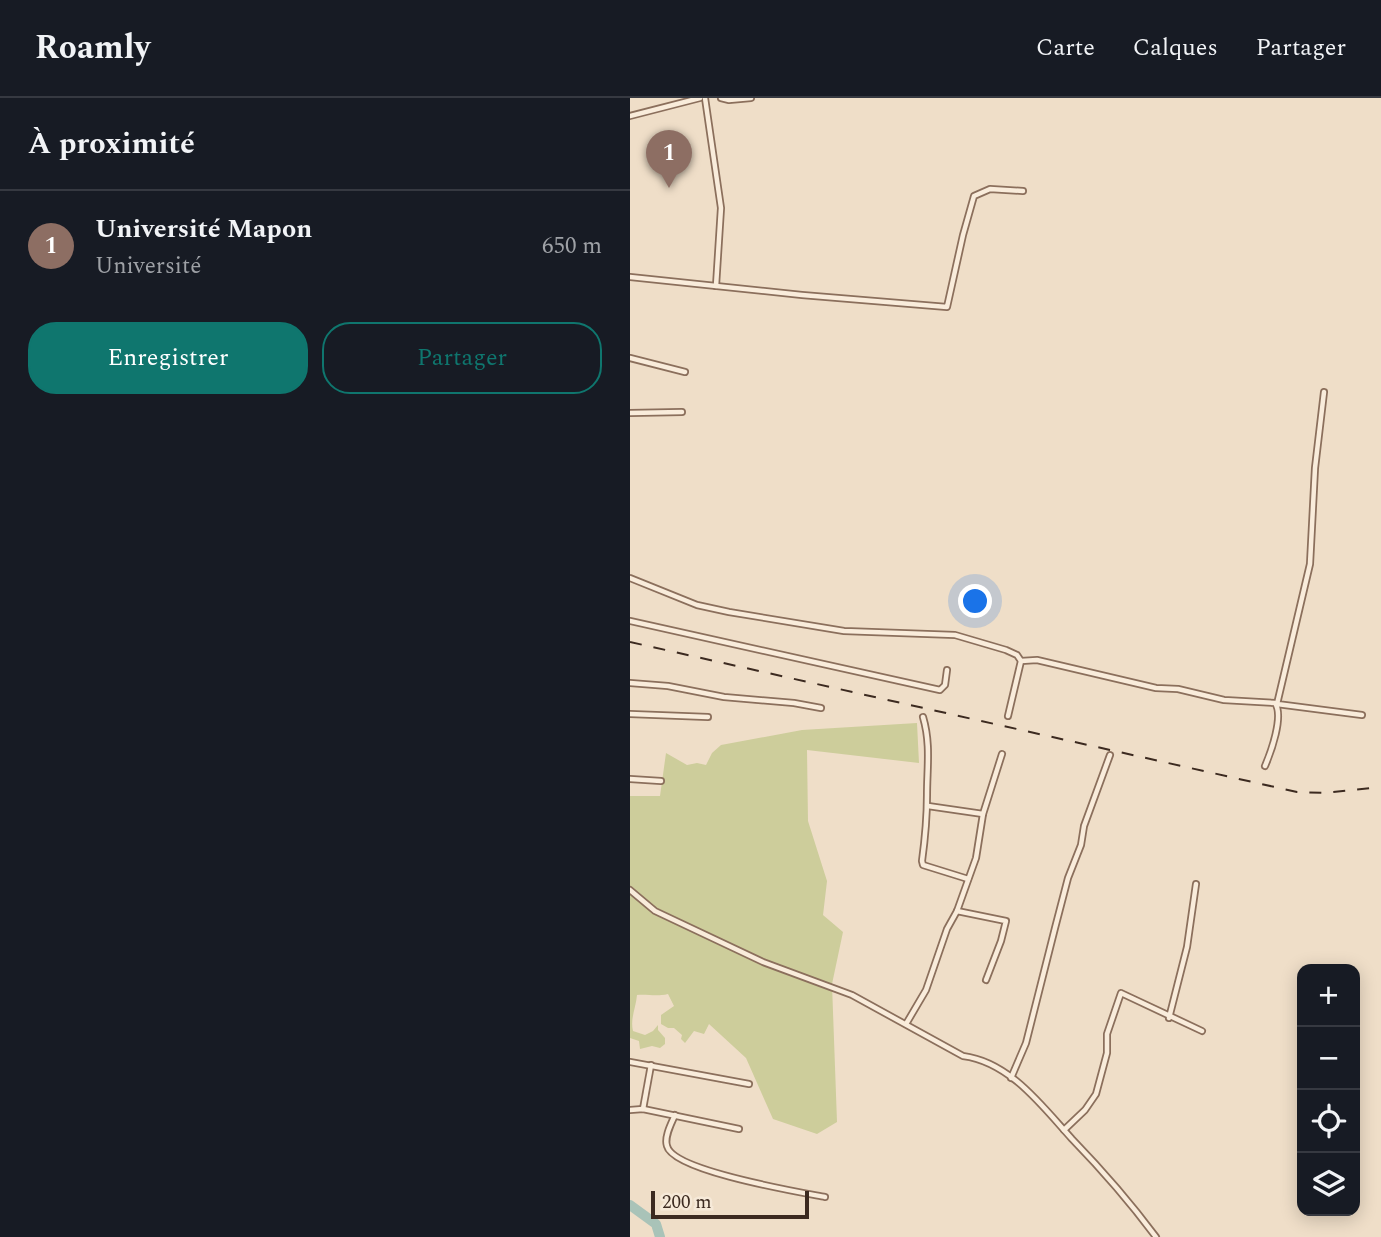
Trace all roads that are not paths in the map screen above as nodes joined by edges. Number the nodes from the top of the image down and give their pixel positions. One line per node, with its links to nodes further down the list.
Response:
1 (700, 98): 5 (street)
2 (705, 98): 8 (street)
3 (721, 98): 4 (street)
4 (751, 98)
5 (630, 116)
6 (1023, 191): 8 (street)
7 (630, 277): 8 (street)
8 (716, 286)
9 (630, 358): 10 (street)
10 (685, 372)
11 (1324, 392): 19 (street)
12 (630, 412): 13 (street)
13 (682, 412)
14 (630, 578): 16 (street)
15 (630, 621): 17 (street)
16 (1021, 660): 19 (street); 23 (street)
17 (947, 670)
18 (630, 683): 20 (street)
19 (1277, 704): 22 (street); 28 (street)
20 (821, 708)
21 (630, 714): 24 (street)
22 (1362, 715)
23 (1008, 716)
24 (708, 717)
25 (923, 717): 31 (street)
26 (1002, 754): 32 (street)
27 (1110, 755): 43 (street)
28 (1265, 766)
29 (630, 779): 30 (street)
30 (661, 781)
31 (928, 806): 32 (street); 33 (street)
32 (984, 814): 33 (street)
33 (968, 879): 36 (street)
34 (1196, 884): 38 (street)
35 (630, 890): 39 (street)
36 (957, 911): 37 (street); 39 (street)
37 (986, 980)
38 (1169, 1018): 40 (street); 49 (street)
39 (906, 1024): 43 (street)
40 (1202, 1031)
41 (630, 1062): 42 (street)
42 (651, 1065): 44 (street); 46 (street)
43 (1011, 1078): 49 (street)
44 (749, 1084)
45 (630, 1110): 46 (street)
46 (643, 1110): 47 (street)
47 (675, 1115): 48 (street); 50 (street)
48 (739, 1129)
49 (1065, 1130): 51 (street)
50 (825, 1197)
51 (1156, 1237)

